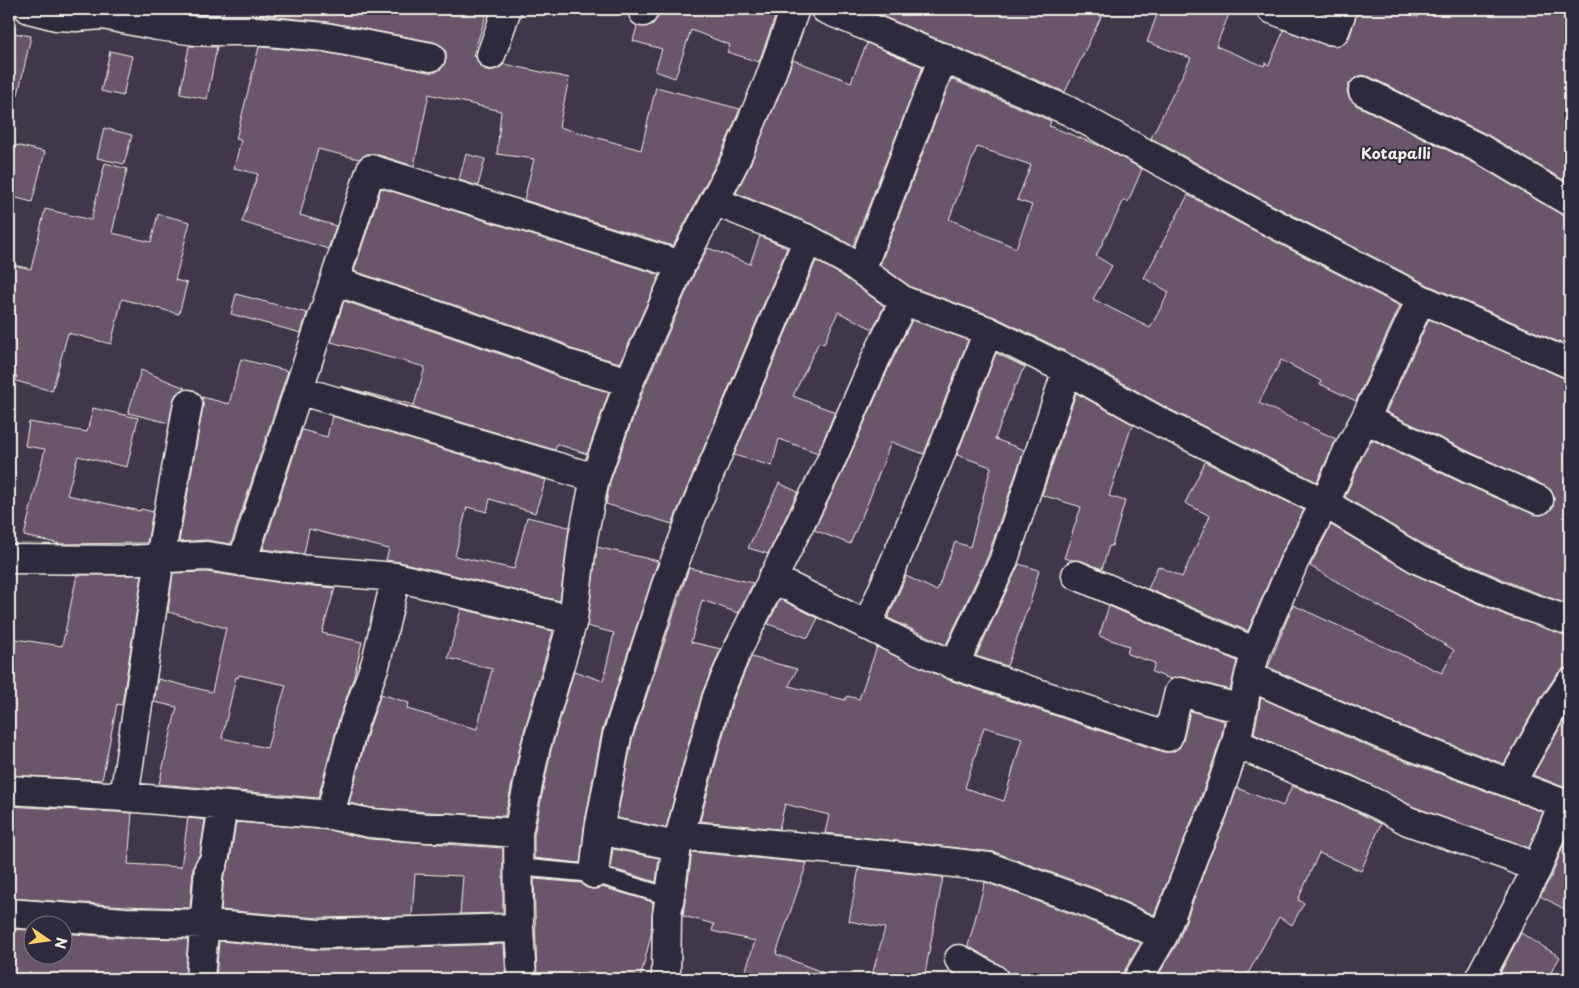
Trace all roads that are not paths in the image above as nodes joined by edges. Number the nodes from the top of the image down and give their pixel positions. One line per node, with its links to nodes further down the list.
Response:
1 (29, 9): 8 (street)
2 (507, 9): 7 (street)
3 (795, 9): 11 (street)
4 (825, 9): 9 (street)
5 (1271, 9): 6 (street)
6 (1343, 9)
7 (491, 55)
8 (431, 57)
9 (943, 57): 15 (street); 17 (street)
10 (1363, 91): 12 (street)
11 (714, 201): 13 (street); 14 (street)
12 (1570, 202)
13 (808, 239): 15 (street); 50 (street)
14 (681, 265): 16 (street); 22 (street)
15 (861, 270): 18 (street)
16 (336, 282): 22 (street); 23 (street)
17 (1421, 299): 20 (street); 25 (street)
18 (904, 301): 19 (street); 35 (street)
19 (988, 332): 21 (street); 38 (street)
20 (1570, 364)
21 (1067, 370): 28 (street); 40 (street)
22 (629, 382): 26 (street)
23 (298, 390): 26 (street); 31 (street)
24 (188, 404): 29 (street)
25 (1365, 419): 27 (street); 28 (street)
26 (595, 478): 36 (street)
27 (1539, 500)
28 (1325, 503): 37 (street); 39 (street)
29 (160, 558): 30 (street); 31 (street); 46 (street)
30 (9, 559): 34 (street)
31 (242, 562): 33 (street)
32 (1076, 575): 39 (street)
33 (396, 577): 36 (street); 49 (street)
34 (9, 578)
35 (772, 578): 38 (street); 52 (street)
36 (573, 620): 51 (street)
37 (1570, 621)
38 (867, 626): 40 (street)
39 (1252, 664): 42 (street); 44 (street)
40 (954, 665): 42 (street)
41 (1570, 683): 44 (street)
42 (1244, 707): 43 (street)
43 (1236, 743): 54 (street); 60 (street)
44 (1511, 783): 47 (street)
45 (9, 790): 46 (street)
46 (124, 796): 48 (street)
47 (1567, 804): 54 (street)
48 (223, 806): 49 (street); 58 (street)
49 (330, 815): 51 (street)
50 (599, 830): 52 (street); 55 (street)
51 (518, 833): 53 (street)
52 (679, 841): 56 (street); 60 (street)
53 (518, 867): 55 (lane); 59 (street)
54 (1537, 869): 67 (street)
55 (594, 874): 56 (lane)
56 (670, 896): 64 (street)
57 (9, 913): 58 (street)
58 (203, 924): 59 (street); 62 (street)
59 (519, 928): 63 (street)
60 (1162, 936): 66 (street)
61 (959, 959): 65 (street)
62 (200, 979)
63 (522, 979)
64 (668, 979)
65 (994, 979)
66 (1138, 979)
67 (1479, 979)

